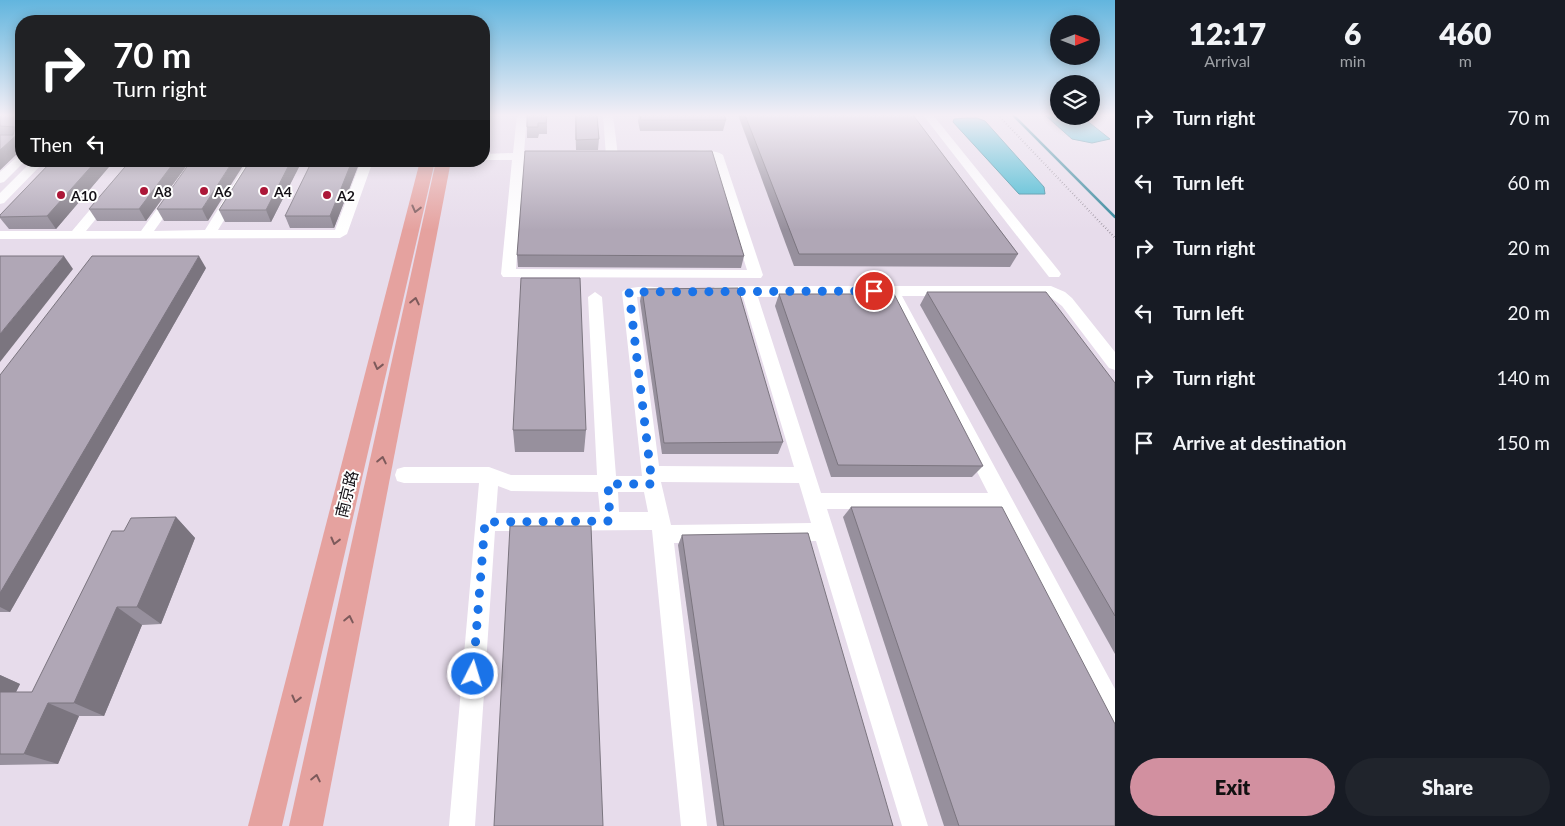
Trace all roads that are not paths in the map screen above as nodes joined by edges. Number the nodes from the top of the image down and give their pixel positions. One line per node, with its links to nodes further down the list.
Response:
1 (959, 154): 22 (street)
2 (679, 155): 4 (street)
3 (490, 156): 4 (street)
4 (518, 156): 5 (street)
5 (558, 156)
6 (15, 165): 14 (street)
7 (33, 167): 15 (street)
8 (133, 167): 17 (street)
9 (194, 167): 18 (street)
10 (250, 167): 19 (street)
11 (366, 167): 20 (street)
12 (427, 167): 41 (main road, 南京路, one-way to 41)
13 (443, 167): 42 (main road, 南京路, one-way to 13)
14 (0, 179)
15 (0, 200)
16 (286, 218): 20 (street)
17 (76, 234): 18 (street); 21 (street)
18 (145, 234): 19 (street)
19 (209, 234): 20 (street)
20 (279, 234)
21 (0, 235)
22 (1054, 274)
23 (892, 291): 26 (street); 28 (street); 35 (street)
24 (676, 292): 32 (street)
25 (703, 292): 26 (street)
26 (750, 292): 31 (street)
27 (595, 298): 33 (street)
28 (1115, 364)
29 (404, 475): 30 (street)
30 (489, 475): 33 (street); 37 (street)
31 (806, 475): 32 (street); 34 (street)
32 (652, 479): 33 (street); 38 (street)
33 (608, 484): 36 (street)
34 (814, 501): 35 (street); 39 (street)
35 (1003, 501): 40 (street)
36 (610, 521): 37 (street); 38 (street)
37 (485, 522): 43 (street)
38 (662, 527): 39 (street); 44 (street)
39 (824, 532): 45 (street)
40 (1115, 714)
41 (265, 826)
42 (306, 826)
43 (462, 826)
44 (694, 826)
45 (915, 826)

